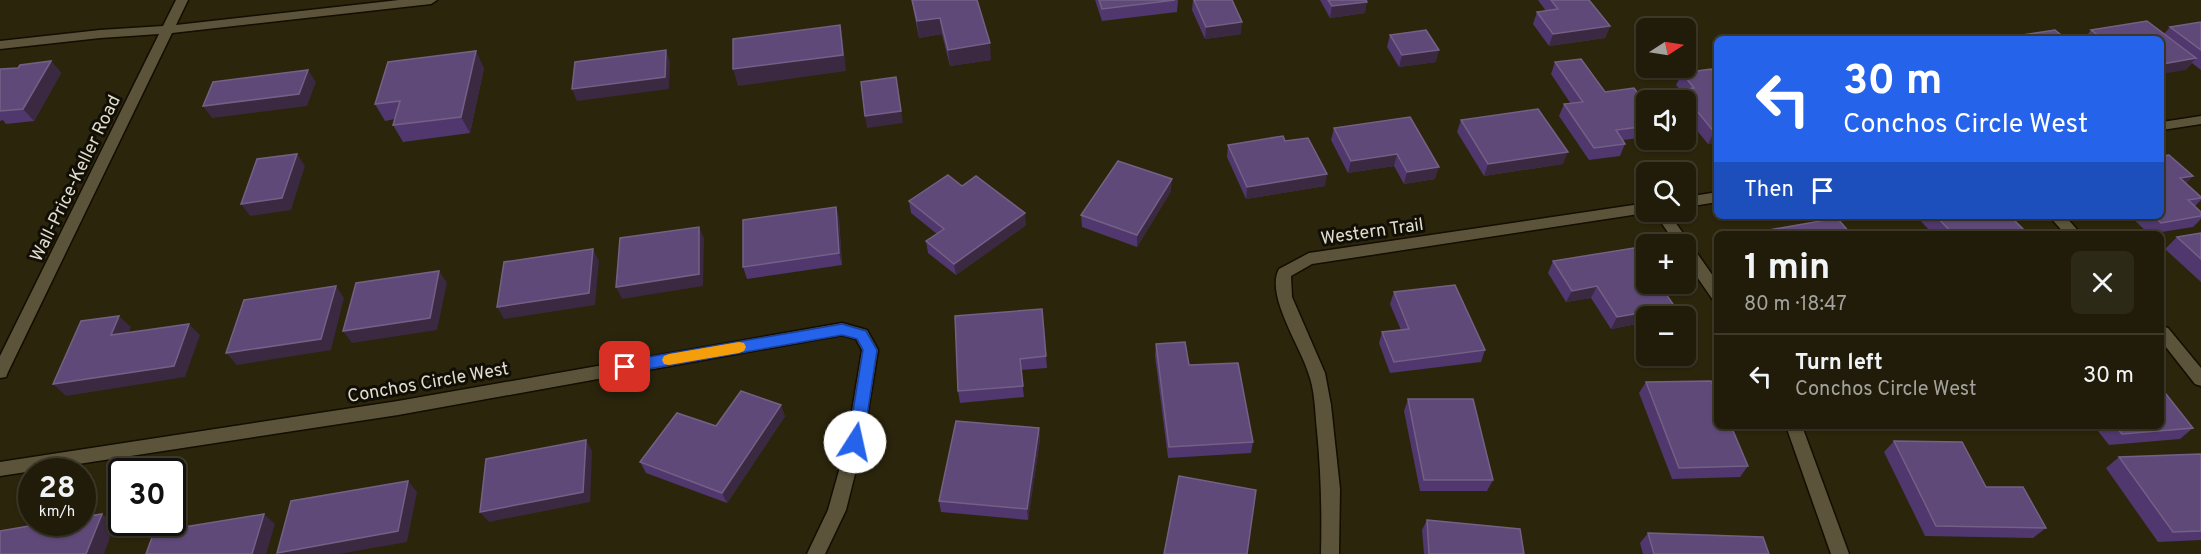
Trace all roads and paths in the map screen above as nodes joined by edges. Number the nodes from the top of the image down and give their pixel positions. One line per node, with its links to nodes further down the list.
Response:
1 (182, 0): 3 (street, Wall-Price-Keller Road)
2 (431, 0): 3 (street)
3 (167, 30): 4 (street); 15 (street, Wall-Price-Keller Road)
4 (0, 45)
5 (2201, 120): 6 (street)
6 (2164, 126)
7 (1714, 198): 8 (street)
8 (1696, 200)
9 (1636, 210): 20 (street, Western Trail)
10 (2059, 219): 11 (street)
11 (2071, 231)
12 (1696, 264): 13 (street)
13 (1714, 290)
14 (2164, 334): 16 (street)
15 (0, 372)
16 (2201, 379)
17 (1795, 429): 21 (street)
18 (0, 469): 19 (street, Conchos Circle West)
19 (816, 554)
20 (1330, 554)
21 (1840, 554)

